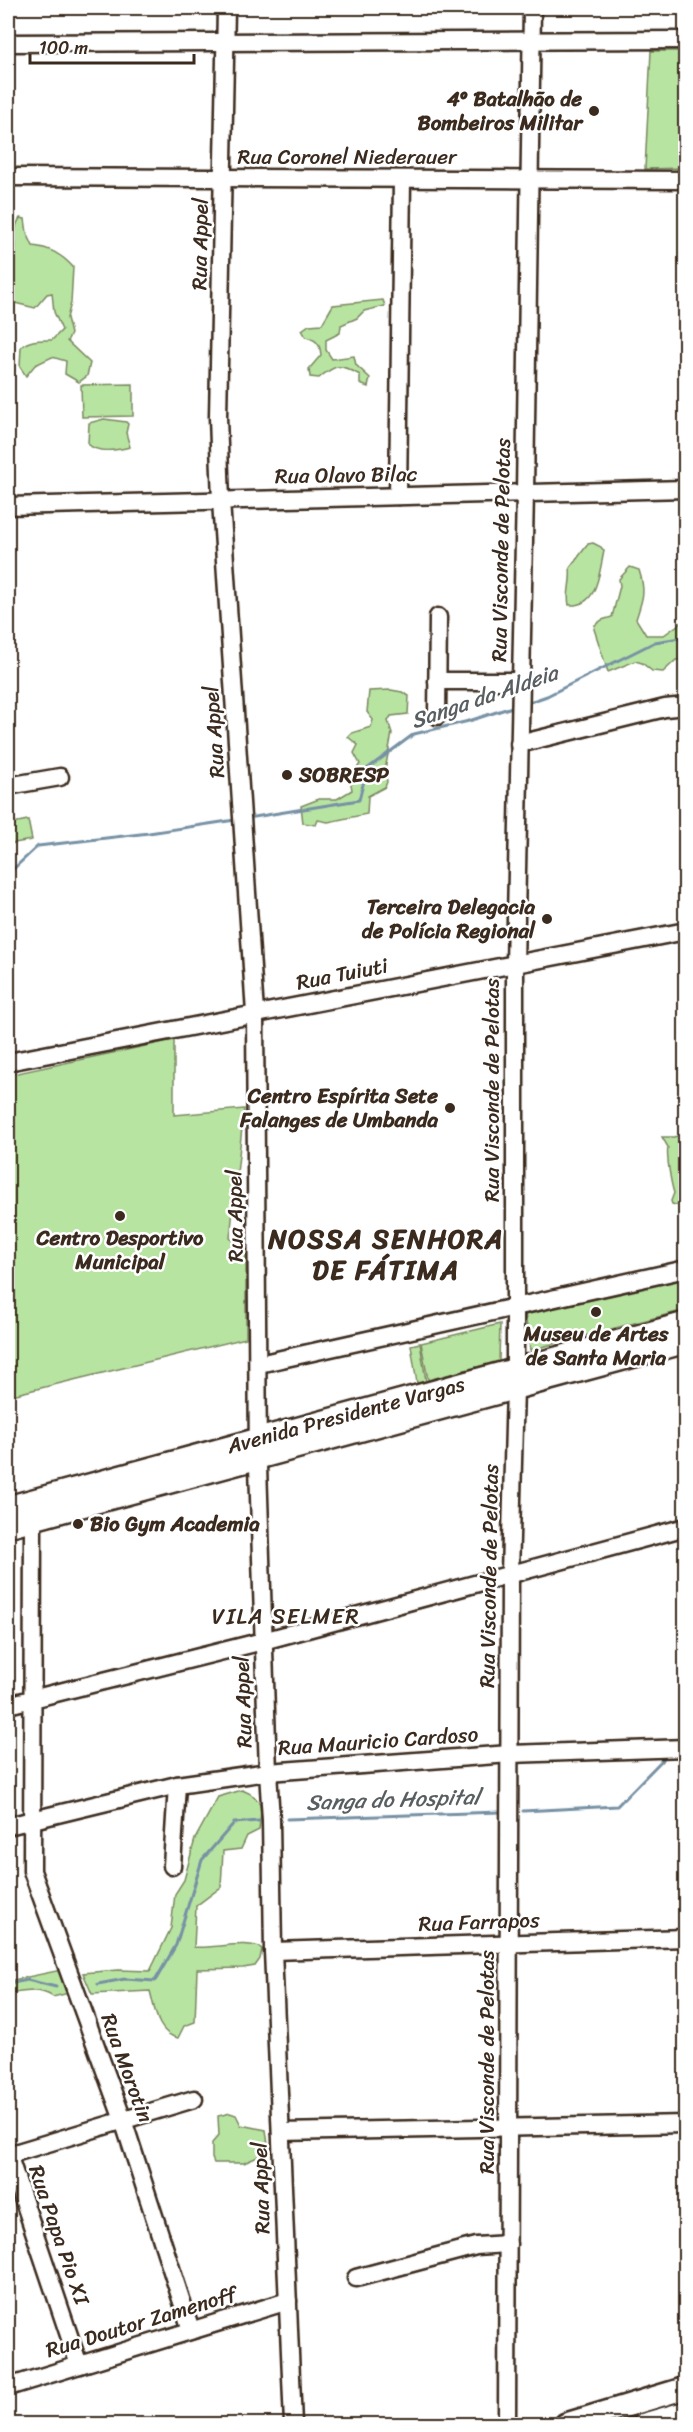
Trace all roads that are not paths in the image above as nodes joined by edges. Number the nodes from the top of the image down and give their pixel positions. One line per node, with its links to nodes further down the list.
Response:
1 (226, 8): 5 (street, Rua Appel)
2 (532, 8): 4 (street, Rua Visconde de Pelotas)
3 (686, 40): 4 (street)
4 (531, 41): 5 (street); 10 (street, Rua Visconde de Pelotas)
5 (225, 42): 6 (street); 8 (street, Rua Appel)
6 (8, 43)
7 (8, 177): 8 (street, Rua Coronel Niederauer)
8 (224, 179): 9 (street, Rua Coronel Niederauer); 15 (street, Rua Appel)
9 (402, 180): 10 (street, Rua Coronel Niederauer); 14 (street)
10 (530, 180): 11 (street, Rua Coronel Niederauer); 13 (street, Rua Visconde de Pelotas)
11 (686, 180)
12 (686, 489): 13 (street, Rua Olavo Bilac)
13 (525, 493): 14 (street, Rua Olavo Bilac); 19 (street, Rua Visconde de Pelotas)
14 (398, 496): 15 (street, Rua Olavo Bilac)
15 (221, 501): 16 (street, Rua Olavo Bilac); 27 (street, Rua Appel)
16 (8, 506)
17 (438, 617): 18 (street)
18 (437, 681): 19 (street); 21 (street)
19 (521, 681): 22 (street, Rua Visconde de Pelotas)
20 (686, 706): 22 (street)
21 (437, 716)
22 (519, 744): 26 (street, Rua Visconde de Pelotas)
23 (60, 777): 24 (street)
24 (8, 786)
25 (686, 931): 26 (street, Rua Tuiuti)
26 (515, 965): 27 (street, Rua Tuiuti); 30 (street, Rua Visconde de Pelotas)
27 (255, 1013): 28 (street, Rua Tuiuti); 33 (street, Rua Appel)
28 (8, 1062)
29 (686, 1269): 30 (street)
30 (514, 1309): 33 (street); 34 (street, Rua Visconde de Pelotas)
31 (686, 1323): 34 (main road, Avenida Presidente Vargas)
32 (686, 1342): 34 (main road, Avenida Presidente Vargas)
33 (259, 1364): 35 (street, Rua Appel)
34 (514, 1378): 35 (main road, Avenida Presidente Vargas); 40 (street, Rua Visconde de Pelotas)
35 (258, 1448): 36 (main road, Avenida Presidente Vargas); 37 (main road, Avenida Presidente Vargas); 41 (street, Rua Appel)
36 (8, 1507)
37 (33, 1519): 38 (main road, Avenida Presidente Vargas); 42 (street, Rua Morotin)
38 (8, 1526)
39 (686, 1527): 40 (street)
40 (510, 1574): 41 (street); 45 (street, Rua Visconde de Pelotas)
41 (263, 1641): 42 (street); 46 (street, Rua Appel)
42 (33, 1699): 43 (street); 48 (street, Rua Morotin)
43 (8, 1705)
44 (686, 1748): 45 (street, Rua Mauricio Cardoso)
45 (510, 1754): 46 (street, Rua Mauricio Cardoso); 52 (street, Rua Visconde de Pelotas)
46 (268, 1772): 47 (street, Rua Mauricio Cardoso); 53 (street, Rua Appel)
47 (177, 1785): 48 (street, Rua Mauricio Cardoso); 50 (street)
48 (33, 1819): 49 (street, Rua Mauricio Cardoso); 55 (street, Rua Morotin)
49 (8, 1826)
50 (172, 1866)
51 (686, 1938): 52 (street, Rua Farrapos)
52 (510, 1944): 53 (street, Rua Farrapos); 57 (street, Rua Visconde de Pelotas)
53 (273, 1951): 58 (street, Rua Appel)
54 (194, 2099): 55 (street)
55 (123, 2120): 59 (street); 63 (street, Rua Morotin)
56 (686, 2124): 57 (street)
57 (509, 2127): 58 (street); 60 (street, Rua Visconde de Pelotas)
58 (281, 2132): 62 (street, Rua Appel)
59 (8, 2155): 64 (street, Rua Papa Pio XI)
60 (508, 2244): 61 (street); 69 (street, Rua Visconde de Pelotas)
61 (356, 2278)
62 (288, 2301): 63 (street, Rua Doutor Zamenoff); 68 (street, Rua Appel)
63 (191, 2330): 64 (street, Rua Doutor Zamenoff)
64 (79, 2365): 65 (street, Rua Doutor Zamenoff)
65 (8, 2387)
66 (686, 2388): 70 (main road)
67 (686, 2412): 71 (main road)
68 (293, 2424)
69 (507, 2424)
70 (566, 2424)
71 (644, 2424)

